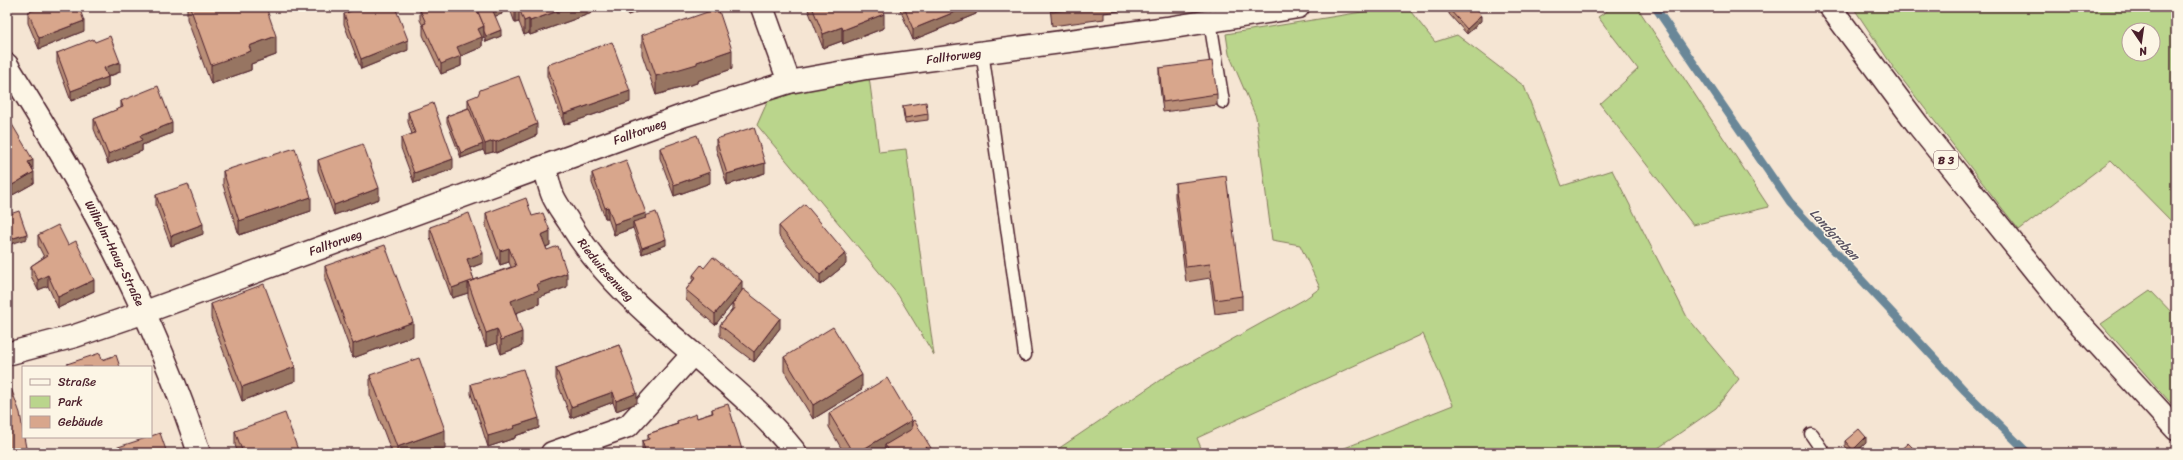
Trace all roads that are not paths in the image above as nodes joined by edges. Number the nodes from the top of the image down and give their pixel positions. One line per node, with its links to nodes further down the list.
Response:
1 (762, 7): 7 (street)
2 (1298, 7): 4 (street, Falltorweg)
3 (1830, 7): 14 (street, B 3)
4 (1209, 14): 5 (street, Falltorweg); 8 (lane)
5 (982, 51): 7 (street, Falltorweg); 12 (lane)
6 (7, 65): 10 (street, Wilhelm-Haug-Straße)
7 (789, 82): 9 (street, Falltorweg)
8 (1223, 102)
9 (545, 167): 10 (street, Falltorweg); 13 (street, Riedwiesenweg)
10 (145, 312): 11 (street, Falltorweg); 17 (street, Wilhelm-Haug-Straße)
11 (7, 354)
12 (1025, 354)
13 (692, 355): 18 (street); 19 (street, Riedwiesenweg)
14 (2176, 429)
15 (1811, 434): 16 (lane)
16 (1819, 451)
17 (199, 453)
18 (552, 453)
19 (796, 453)

